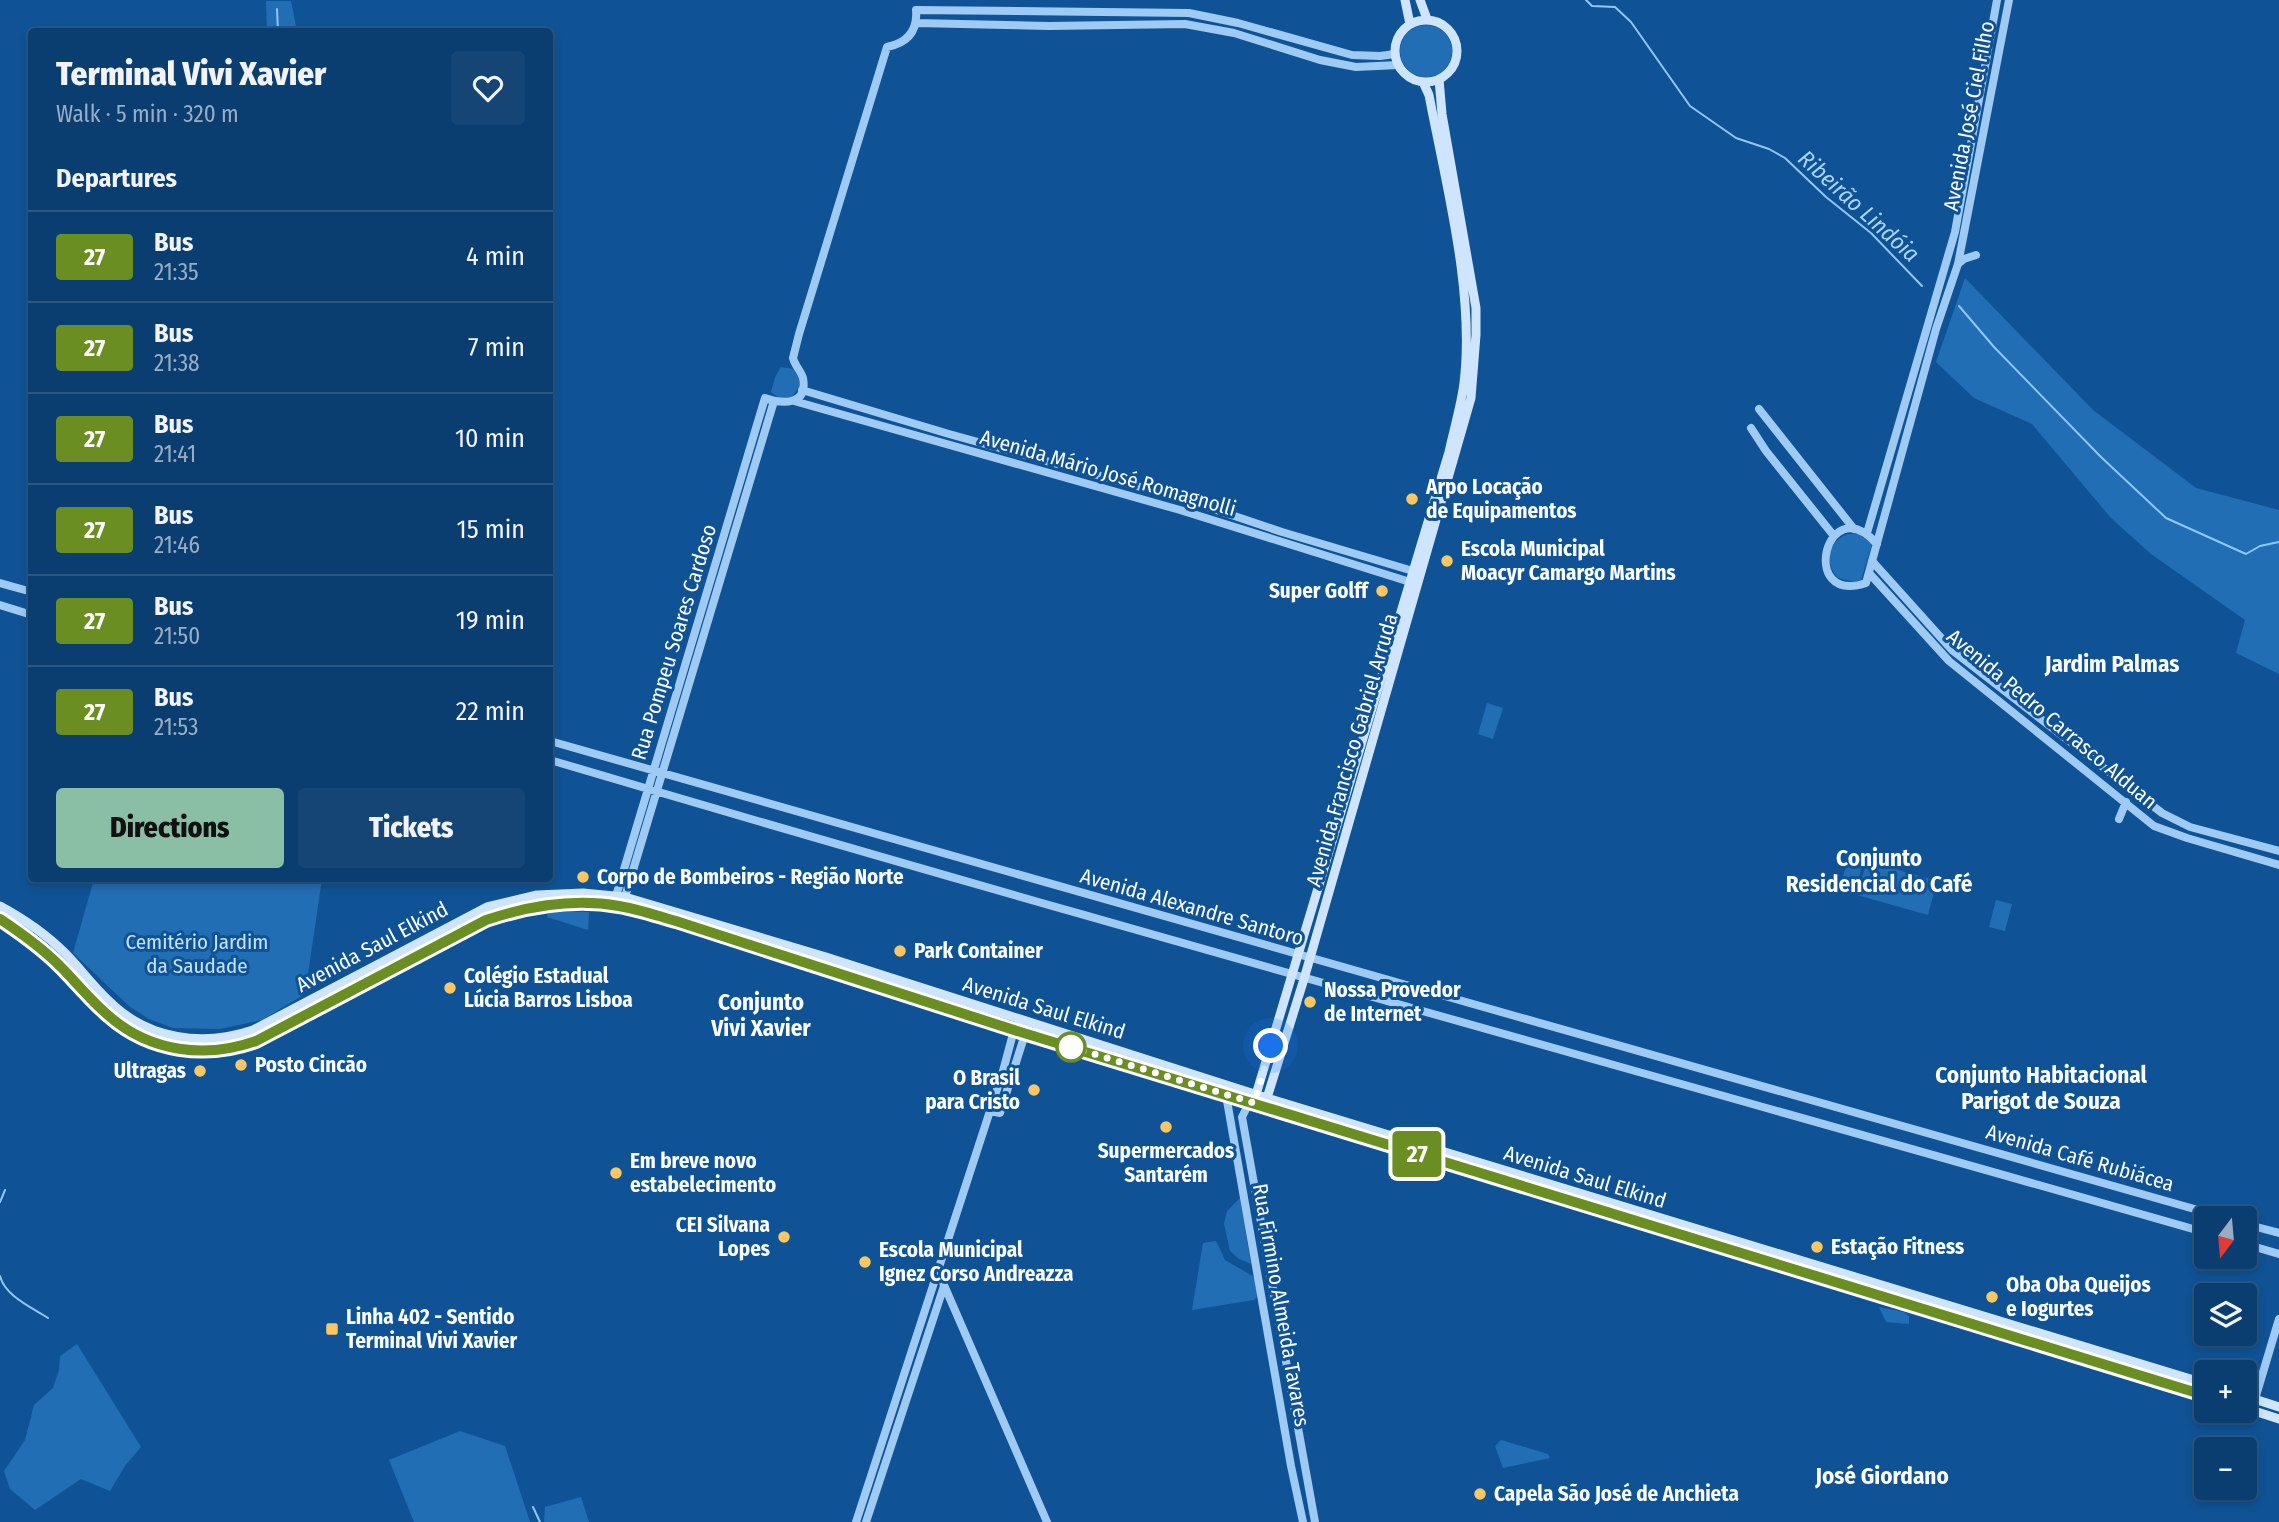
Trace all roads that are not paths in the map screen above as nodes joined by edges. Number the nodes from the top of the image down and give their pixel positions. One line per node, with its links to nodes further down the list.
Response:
1 (1405, 0): 9 (main road)
2 (1420, 0): 6 (main road)
3 (1997, 0): 25 (street, Avenida José Ciel Filho)
4 (2009, 0): 15 (street, Avenida José Ciel Filho)
5 (935, 11): 7 (street); 8 (street); 10 (street)
6 (1427, 19): 9 (main road); 12 (main road)
7 (916, 23): 8 (street); 16 (street)
8 (934, 23): 11 (street)
9 (1410, 24): 10 (main road)
10 (1395, 54): 11 (main road)
11 (1398, 65): 13 (main road)
12 (1439, 79): 13 (main road); 32 (main road, Avenida Francisco Gabriel Arruda)
13 (1423, 82): 29 (main road, Avenida Francisco Gabriel Arruda)
14 (1976, 255): 15 (street)
15 (1958, 264): 27 (street, Avenida José Ciel Filho)
16 (802, 390): 19 (street); 29 (street, Avenida Mário José Romagnolli)
17 (765, 398): 18 (street, Avenida Mário José Romagnolli); 38 (street, Rua Pompeu Soares Cardoso)
18 (774, 401): 19 (street, Avenida Mário José Romagnolli); 39 (street, Rua Pompeu Soares Cardoso)
19 (794, 401): 32 (street, Avenida Mário José Romagnolli)
20 (1759, 409): 22 (street)
21 (1751, 428): 23 (street)
22 (1808, 473): 23 (street); 24 (street)
23 (1793, 484): 26 (street)
24 (1854, 529): 25 (street); 26 (street)
25 (1867, 533): 27 (street)
26 (1834, 536): 30 (street)
27 (1877, 544): 28 (street)
28 (1872, 561): 30 (street); 44 (street, Avenida Pedro Carrasco Alduan)
29 (1413, 572): 32 (main road, Avenida Francisco Gabriel Arruda)
30 (1869, 573): 42 (street, Avenida Pedro Carrasco Alduan)
31 (0, 583): 33 (street)
32 (1414, 584): 53 (main road, Avenida Francisco Gabriel Arruda); 54 (main road, Avenida Francisco Gabriel Arruda)
33 (28, 591)
34 (0, 605): 35 (street)
35 (28, 614)
36 (553, 742): 38 (street, Avenida Alexandre Santoro)
37 (553, 761): 40 (street, Avenida Alexandre Santoro)
38 (653, 770): 39 (street, Avenida Alexandre Santoro); 40 (street, Rua Pompeu Soares Cardoso)
39 (663, 773): 41 (street, Rua Pompeu Soares Cardoso); 53 (street, Avenida Alexandre Santoro)
40 (648, 789): 41 (street, Avenida Alexandre Santoro); 46 (street, Rua Pompeu Soares Cardoso)
41 (657, 792): 46 (street, Rua Pompeu Soares Cardoso); 55 (street, Avenida Alexandre Santoro)
42 (2126, 802): 43 (street); 45 (street, Avenida Pedro Carrasco Alduan)
43 (2119, 819)
44 (2279, 851)
45 (2279, 865)
46 (621, 896): 47 (main road, Avenida Saul Elkind); 48 (main road); 59 (main road, Avenida Saul Elkind)
47 (582, 898): 48 (main road, Avenida Saul Elkind); 57 (main road, Avenida Saul Elkind); 58 (main road, Avenida Saul Elkind)
48 (602, 904): 60 (main road, Avenida Saul Elkind)
49 (0, 906): 52 (main road, Avenida Saul Elkind)
50 (0, 919): 51 (main road, Avenida Saul Elkind)
51 (37, 946): 52 (main road); 64 (main road, Avenida Saul Elkind)
52 (66, 954): 62 (main road, Avenida Saul Elkind)
53 (1298, 957): 54 (street, Avenida Alexandre Santoro); 55 (main road, Avenida Francisco Gabriel Arruda)
54 (1310, 959): 56 (main road, Avenida Francisco Gabriel Arruda); 68 (street, Avenida Alexandre Santoro)
55 (1293, 975): 56 (street, Avenida Alexandre Santoro); 72 (main road, Avenida Francisco Gabriel Arruda)
56 (1304, 979): 69 (street, Avenida Alexandre Santoro); 71 (main road, Avenida Francisco Gabriel Arruda)
57 (310, 1001): 58 (main road); 62 (main road, Avenida Saul Elkind)
58 (293, 1020): 64 (main road, Avenida Saul Elkind)
59 (1022, 1021): 60 (street); 61 (street); 63 (main road, Avenida Saul Elkind)
60 (1014, 1030): 61 (main road, Avenida Saul Elkind); 73 (street)
61 (1025, 1034): 65 (main road, Avenida Saul Elkind); 73 (street)
62 (229, 1038): 64 (main road)
63 (1113, 1048): 65 (main road); 66 (main road, Avenida Saul Elkind)
64 (207, 1052)
65 (1110, 1059): 67 (main road, Avenida Saul Elkind)
66 (1160, 1063): 67 (main road); 72 (main road, Avenida Saul Elkind)
67 (1146, 1070): 70 (main road, Avenida Saul Elkind)
68 (1722, 1074): 75 (street, Avenida Café Rubiácea)
69 (1716, 1093): 77 (street, Avenida Café Rubiácea)
70 (1226, 1095): 72 (main road, Avenida Saul Elkind); 96 (street, Rua Firmino Almeida Tavares)
71 (1267, 1098): 72 (main road); 74 (main road, Avenida Saul Elkind)
72 (1255, 1099): 74 (main road, Avenida Saul Elkind); 97 (street, Rua Firmino Almeida Tavares)
73 (990, 1111): 81 (street)
74 (1523, 1181): 87 (main road, Avenida Saul Elkind); 88 (main road, Avenida Saul Elkind)
75 (2194, 1209)
76 (2258, 1227): 78 (street)
77 (2194, 1229)
78 (2279, 1233)
79 (2258, 1248): 80 (street)
80 (2279, 1254)
81 (937, 1269): 82 (street); 93 (street)
82 (944, 1286): 83 (street); 84 (street)
83 (952, 1303): 84 (street); 95 (street)
84 (937, 1306): 94 (street)
85 (2279, 1320): 86 (street)
86 (2257, 1378)
87 (2194, 1380)
88 (2194, 1392)
89 (2257, 1399): 90 (main road)
90 (2279, 1407)
91 (2257, 1412): 92 (main road)
92 (2279, 1419)
93 (856, 1522)
94 (866, 1522)
95 (1047, 1522)
96 (1303, 1522)
97 (1315, 1522)

